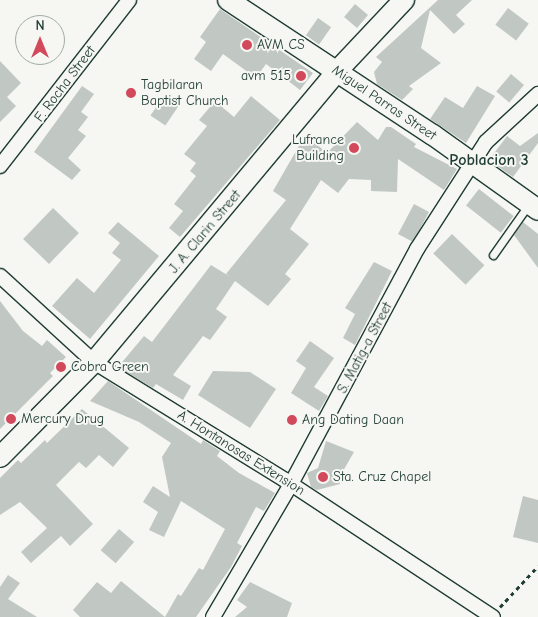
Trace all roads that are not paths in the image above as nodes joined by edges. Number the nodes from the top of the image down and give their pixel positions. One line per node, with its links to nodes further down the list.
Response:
1 (129, 0): 7 (street, F. Rocha Street)
2 (228, 0): 4 (main road, Miguel Parras Street)
3 (404, 0): 4 (main road, J. A. Clarin Street)
4 (337, 71): 6 (main road, Miguel Parras Street); 11 (main road, J. A. Clarin Street)
5 (538, 94): 6 (street, S. Matig-a Street)
6 (472, 164): 8 (main road, Miguel Parras Street); 13 (street, S. Matig-a Street)
7 (0, 166)
8 (534, 207): 9 (lane)
9 (493, 255)
10 (0, 276): 11 (street, A. Hontanosas Extension)
11 (94, 362): 12 (main road, J. A. Clarin Street); 13 (street, A. Hontanosas Extension)
12 (0, 457)
13 (291, 484): 14 (street, S. Matig-a Street); 15 (street, A. Hontanosas Extension)
14 (213, 617)
15 (492, 617)

